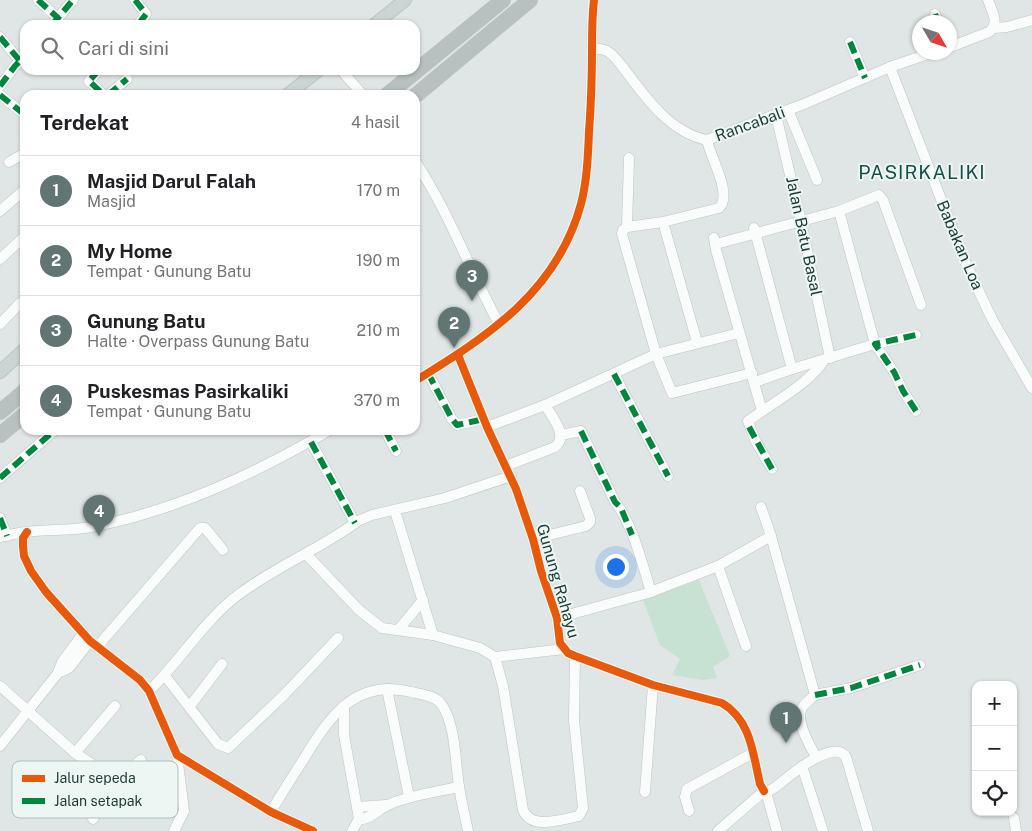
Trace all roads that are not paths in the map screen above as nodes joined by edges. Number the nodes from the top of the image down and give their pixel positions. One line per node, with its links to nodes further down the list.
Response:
1 (38, 0): 9 (street)
2 (73, 0): 10 (street)
3 (135, 0): 11 (street)
4 (406, 0): 12 (main road)
5 (503, 0): 23 (highway)
6 (530, 0): 36 (highway)
7 (594, 0): 18 (street)
8 (988, 0): 14 (street)
9 (54, 20)
10 (56, 20)
11 (142, 20)
12 (380, 20)
13 (1032, 20): 14 (street)
14 (994, 28): 17 (street)
15 (0, 37): 19 (street)
16 (850, 42): 29 (street)
17 (957, 44)
18 (592, 48): 41 (street, Rancabali); 59 (street)
19 (20, 57)
20 (912, 60): 22 (street, Rancabali)
21 (20, 61): 30 (street)
22 (890, 67): 29 (street, Rancabali); 74 (street, Babakan Loa)
23 (420, 68)
24 (94, 75): 31 (street)
25 (312, 75): 33 (main road)
26 (346, 75): 34 (street)
27 (411, 75): 35 (highway)
28 (127, 78): 32 (street)
29 (865, 78): 38 (street, Rancabali)
30 (0, 86)
31 (100, 90)
32 (112, 90)
33 (294, 90)
34 (359, 90)
35 (393, 90)
36 (420, 92)
37 (0, 95): 39 (street)
38 (788, 110): 40 (street, Rancabali); 46 (street)
39 (20, 111)
40 (776, 115): 41 (street, Rancabali); 50 (street, Jalan Batu Basal)
41 (707, 140): 51 (street)
42 (20, 156): 44 (street)
43 (630, 158): 51 (street)
44 (9, 162)
45 (420, 168): 59 (street)
46 (817, 180)
47 (20, 194): 48 (street)
48 (0, 211)
49 (839, 211): 50 (street); 57 (street); 63 (street)
50 (801, 219): 53 (street); 67 (street, Jalan Batu Basal)
51 (627, 227): 65 (street)
52 (665, 228): 62 (street)
53 (755, 231): 60 (street); 68 (street)
54 (20, 241): 55 (street)
55 (0, 259)
56 (20, 303): 58 (street)
57 (921, 305)
58 (0, 324)
59 (499, 324): 66 (street)
60 (739, 333): 62 (street); 73 (street)
61 (916, 335): 63 (street)
62 (697, 342): 65 (street)
63 (875, 343): 67 (street); 78 (street)
64 (20, 354): 69 (main road)
65 (656, 354): 71 (street); 73 (street)
66 (458, 355): 70 (street); 81 (street, Gunung Rahayu)
67 (827, 359): 68 (street); 77 (street)
68 (792, 369): 73 (street)
69 (0, 372)
70 (428, 373): 72 (street); 81 (street)
71 (614, 374): 76 (street); 92 (street)
72 (420, 378)
73 (753, 378): 77 (street)
74 (1032, 388)
75 (20, 395): 79 (highway)
76 (545, 405): 81 (street); 86 (street)
77 (762, 411): 90 (street)
78 (916, 411)
79 (0, 412)
80 (20, 418): 82 (highway)
81 (486, 423): 89 (street, Gunung Rahayu)
82 (0, 435)
83 (49, 435): 93 (street)
84 (322, 435): 87 (street)
85 (388, 435): 88 (street)
86 (561, 435): 89 (street); 106 (street)
87 (310, 442): 98 (street); 99 (street)
88 (396, 450)
89 (506, 466): 91 (street, Gunung Rahayu)
90 (772, 469)
91 (511, 476): 96 (street); 102 (street, Gunung Rahayu)
92 (668, 476)
93 (0, 478)
94 (580, 491): 102 (street)
95 (761, 507): 101 (street)
96 (395, 511): 98 (street); 107 (street)
97 (0, 518): 100 (street)
98 (355, 523): 104 (street)
99 (27, 532): 100 (street); 112 (street)
100 (4, 536)
101 (771, 536): 105 (street); 124 (street)
102 (533, 538): 108 (street, Gunung Rahayu)
103 (222, 550): 112 (street)
104 (306, 554): 109 (street); 119 (street)
105 (718, 566): 106 (street); 113 (street)
106 (651, 592): 108 (street)
107 (423, 600): 109 (street); 110 (street)
108 (557, 618): 114 (street, Gunung Rahayu)
109 (399, 629): 110 (street)
110 (433, 635): 116 (street)
111 (338, 638): 126 (street)
112 (90, 641): 123 (street); 128 (street)
113 (746, 646)
114 (564, 649): 115 (street, Gunung Rahayu); 116 (street)
115 (575, 656): 116 (street); 120 (street, Gunung Rahayu)
116 (494, 657)
117 (222, 664): 126 (street)
118 (920, 665): 124 (street)
119 (165, 676): 123 (street); 126 (street)
120 (653, 685): 133 (street, Gunung Rahayu); 142 (street)
121 (0, 686): 128 (street)
122 (387, 689): 127 (street); 140 (street); 143 (street)
123 (149, 691): 134 (street)
124 (815, 695): 135 (street)
125 (115, 706): 132 (street)
126 (190, 706)
127 (344, 706): 129 (street); 130 (street)
128 (29, 711): 131 (street); 132 (street)
129 (324, 728): 130 (street); 147 (street)
130 (344, 735): 145 (street)
131 (0, 746)
132 (75, 753): 136 (street)
133 (753, 753): 141 (street, Gunung Rahayu); 146 (street)
134 (177, 755): 137 (street); 147 (street)
135 (816, 757): 139 (street); 158 (street)
136 (87, 761)
137 (178, 761)
138 (178, 763): 151 (street)
139 (802, 766): 141 (street); 157 (street)
140 (459, 787): 143 (street); 154 (street)
141 (765, 791): 150 (street); 156 (street, Gunung Rahayu)
142 (645, 792)
143 (408, 797): 144 (street)
144 (387, 805): 145 (street); 149 (street)
145 (357, 807): 149 (street)
146 (689, 811)
147 (271, 812): 152 (street)
148 (1014, 818): 159 (street)
149 (359, 819): 153 (street)
150 (729, 827): 155 (street)
151 (174, 831)
152 (313, 831)
153 (352, 831)
154 (468, 831)
155 (718, 831)
156 (777, 831)
157 (823, 831)
158 (868, 831)
159 (1016, 831)

